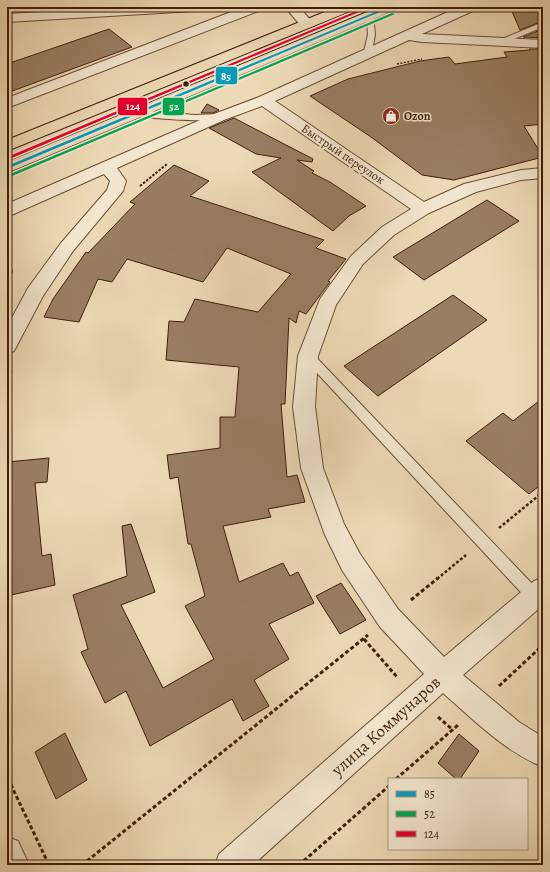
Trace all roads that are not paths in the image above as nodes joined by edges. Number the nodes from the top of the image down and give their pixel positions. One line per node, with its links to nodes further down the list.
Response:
1 (195, 7): 8 (street)
2 (256, 7): 16 (street)
3 (292, 7): 9 (street)
4 (348, 7): 9 (main road)
5 (390, 7): 7 (main road)
6 (470, 7): 11 (street)
7 (369, 14): 14 (lane); 17 (main road)
8 (7, 18)
9 (306, 23): 19 (main road)
10 (543, 24): 12 (lane)
11 (407, 35): 12 (street); 14 (street)
12 (498, 42): 13 (street)
13 (543, 44)
14 (368, 52): 15 (street)
15 (264, 100): 18 (street); 23 (street, Быстрый переулок)
16 (7, 103)
17 (136, 113): 18 (lane); 21 (main road)
18 (219, 117): 20 (street)
19 (7, 146)
20 (107, 166): 24 (street); 25 (street)
21 (7, 168)
22 (543, 173): 23 (street)
23 (423, 209): 26 (street)
24 (7, 211)
25 (7, 346)
26 (308, 356): 27 (lane); 28 (street)
27 (539, 592): 28 (street, улица Коммунаров)
28 (443, 675): 29 (street); 32 (street, улица Коммунаров)
29 (543, 752)
30 (7, 852): 31 (street)
31 (14, 865)
32 (230, 865)

